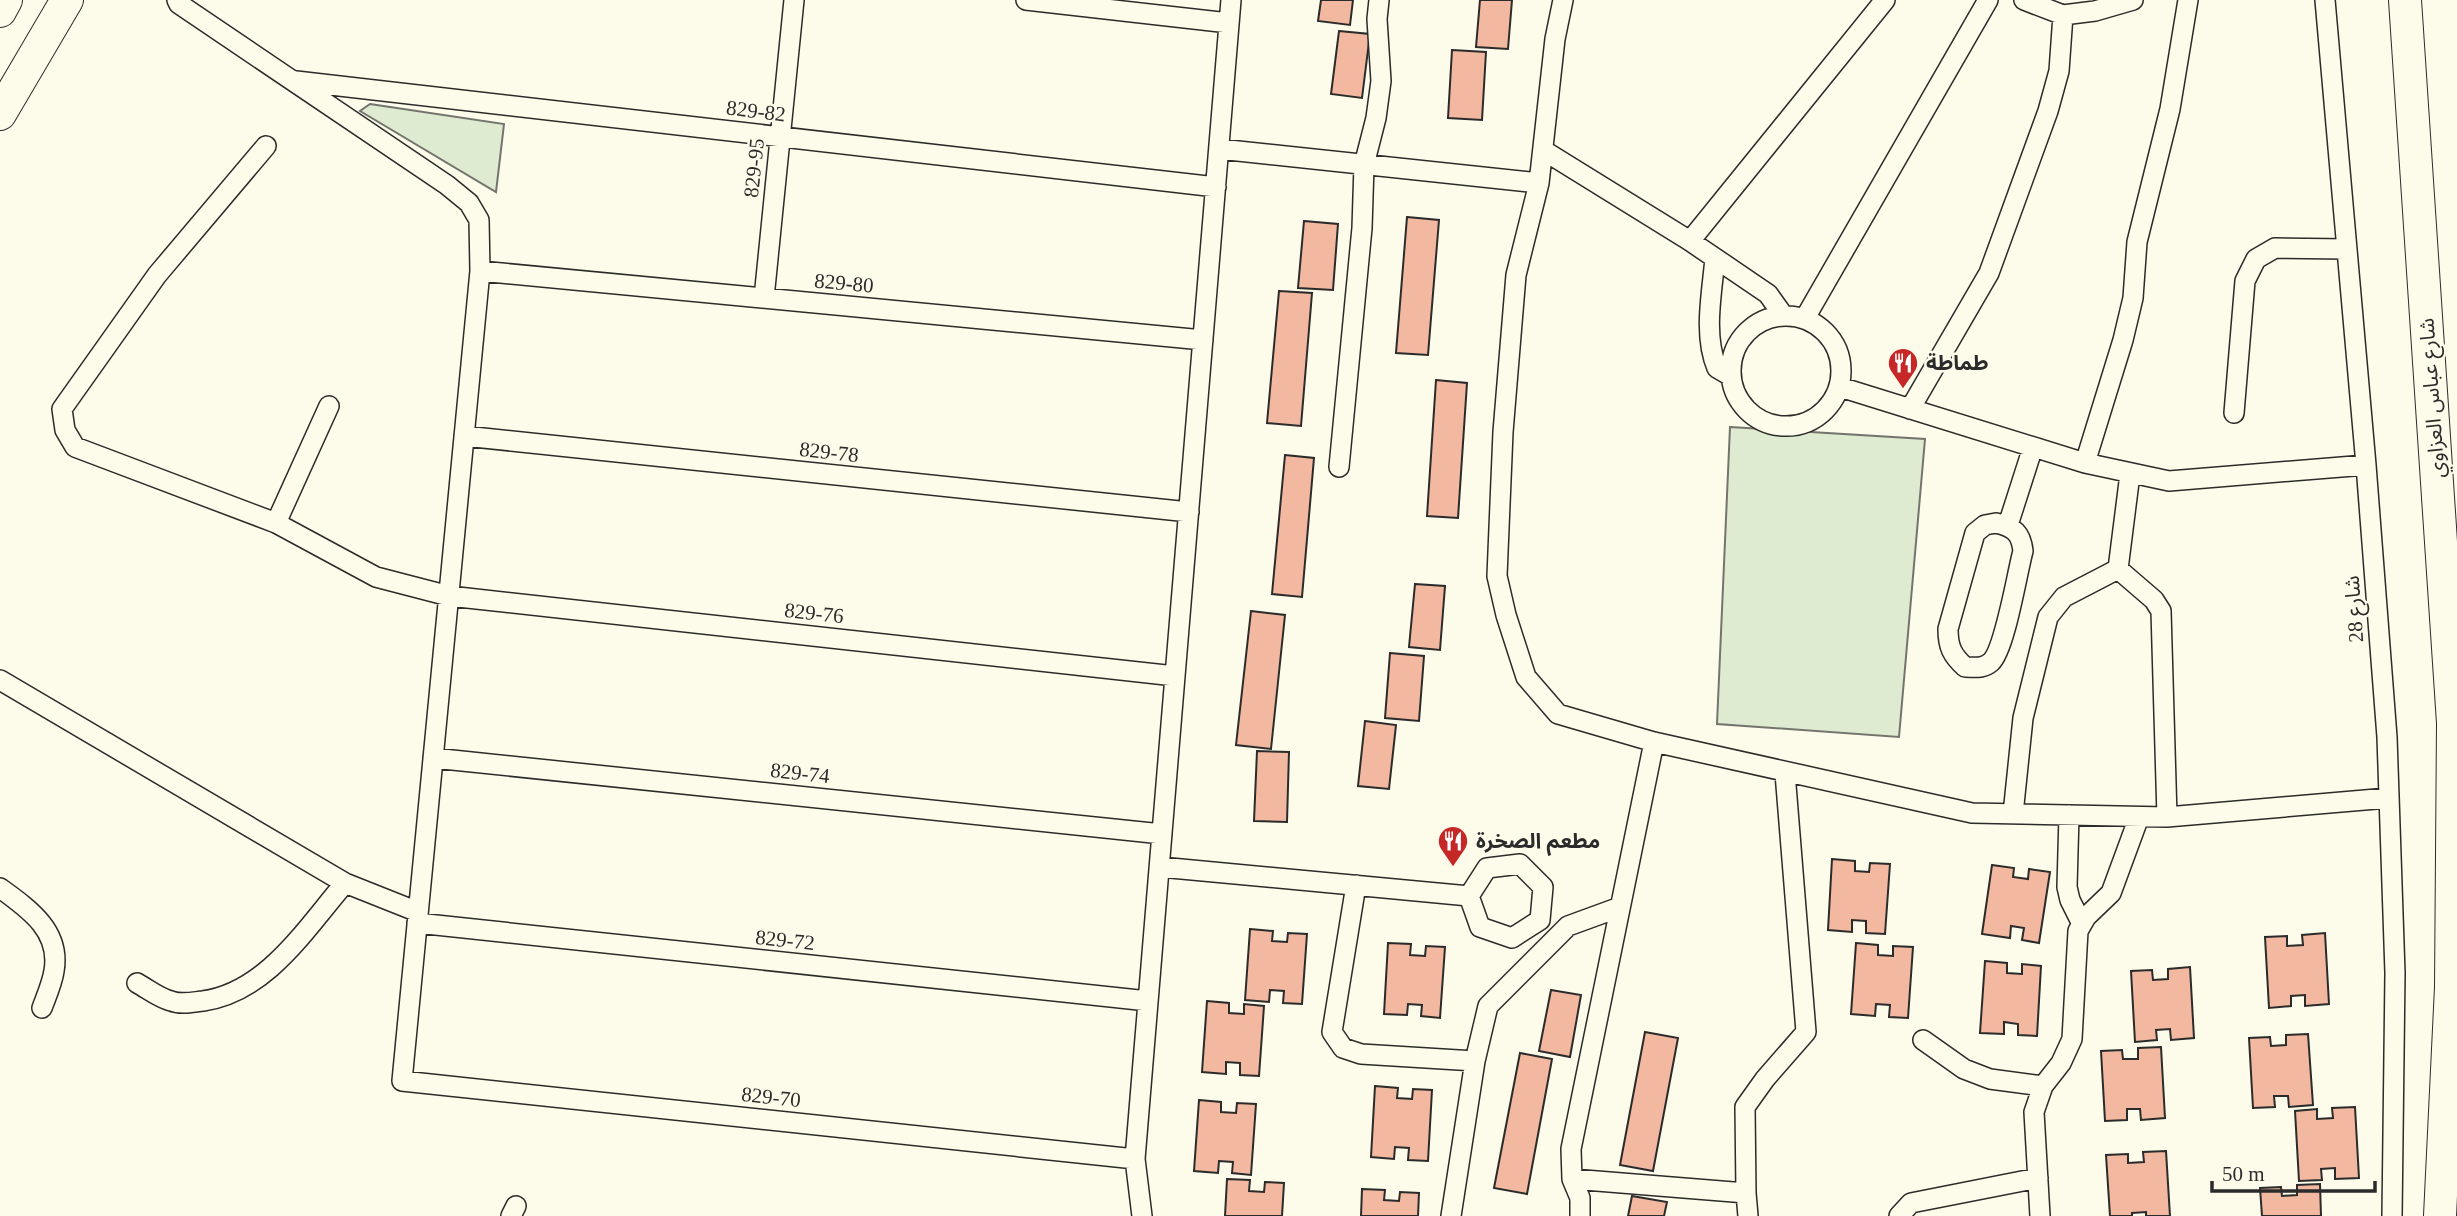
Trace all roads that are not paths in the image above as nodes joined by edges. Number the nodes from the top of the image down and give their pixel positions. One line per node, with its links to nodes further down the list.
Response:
1 (6, 0): 16 (main road)
2 (67, 0): 20 (main road)
3 (177, 0): 19 (street)
4 (794, 0): 21 (street, 829-95)
5 (1026, 0): 18 (street)
6 (1231, 0): 18 (street)
7 (1379, 0): 25 (street)
8 (1563, 0): 24 (street)
9 (1885, 0): 28 (street)
10 (1989, 0): 34 (street)
11 (2024, 0): 17 (street)
12 (2133, 0): 17 (street)
13 (2188, 0): 43 (street)
14 (2325, 0): 29 (street, شارع 28)
15 (2405, 0): 88 (main road, شارع عباس العزاوي)
16 (0, 11)
17 (2063, 15): 39 (street)
18 (1229, 23): 23 (street)
19 (291, 80): 21 (street, 829-82); 31 (street)
20 (0, 114)
21 (780, 137): 27 (street, 829-82); 32 (street, 829-95)
22 (266, 146): 48 (street, 829-76)
23 (1219, 149): 25 (street); 27 (street)
24 (1543, 150): 26 (street); 28 (street)
25 (1364, 165): 26 (street); 45 (street)
26 (1539, 183): 54 (street)
27 (1216, 187): 35 (street)
28 (1690, 241): 30 (street)
29 (2347, 249): 40 (street); 44 (street, شارع 28)
30 (1715, 258): 33 (street); 36 (street)
31 (480, 271): 32 (street, 829-80); 41 (street)
32 (764, 298): 35 (street, 829-80)
33 (1783, 315): 34 (street); 36 (street)
34 (1805, 318): 37 (street)
35 (1203, 340): 47 (street)
36 (1729, 375): 37 (street)
37 (1840, 387): 39 (street)
38 (329, 406): 48 (street)
39 (1910, 409): 42 (street)
40 (2234, 413)
41 (464, 436): 47 (street, 829-78); 51 (street)
42 (2033, 447): 43 (street); 49 (street)
43 (2085, 463): 46 (street)
44 (2366, 465): 46 (street); 57 (street, شارع 28)
45 (1339, 467)
46 (2130, 474): 50 (street)
47 (1189, 512): 52 (street)
48 (276, 523): 51 (street, 829-76)
49 (2008, 526): 49 (street)
50 (2118, 569): 58 (street); 61 (street)
51 (449, 596): 52 (street, 829-76); 55 (street)
52 (1175, 676): 62 (street)
53 (0, 680): 64 (street, 829-72)
54 (1654, 742): 56 (street); 68 (street)
55 (433, 758): 62 (street, 829-74); 69 (street)
56 (1786, 773): 58 (street); 80 (street)
57 (2388, 798): 61 (street); 87 (street, شارع 28)
58 (2013, 814): 59 (street)
59 (2069, 815): 60 (street); 70 (street)
60 (2139, 817): 61 (street); 70 (street)
61 (2167, 817)
62 (1162, 834): 63 (street)
63 (1160, 867): 65 (street); 72 (street)
64 (345, 883): 69 (street, 829-72); 71 (street)
65 (1356, 885): 67 (street); 75 (street)
66 (0, 888): 73 (street)
67 (1469, 896)
68 (1620, 907): 75 (street); 79 (street)
69 (417, 918): 72 (street, 829-72); 77 (street, 829-70)
70 (2082, 924): 76 (street)
71 (138, 983)
72 (1148, 1001): 77 (street)
73 (42, 1008)
74 (1923, 1040): 76 (street)
75 (1475, 1062): 82 (street)
76 (2043, 1086): 78 (street)
77 (1135, 1158): 81 (street)
78 (2038, 1178): 85 (street); 86 (street)
79 (1572, 1179): 80 (street); 83 (street)
80 (1746, 1192): 84 (street)
81 (1142, 1216)
82 (1451, 1216)
83 (1580, 1216)
84 (1748, 1216)
85 (1899, 1216)
86 (2040, 1216)
87 (2392, 1216)
88 (2440, 1216)

